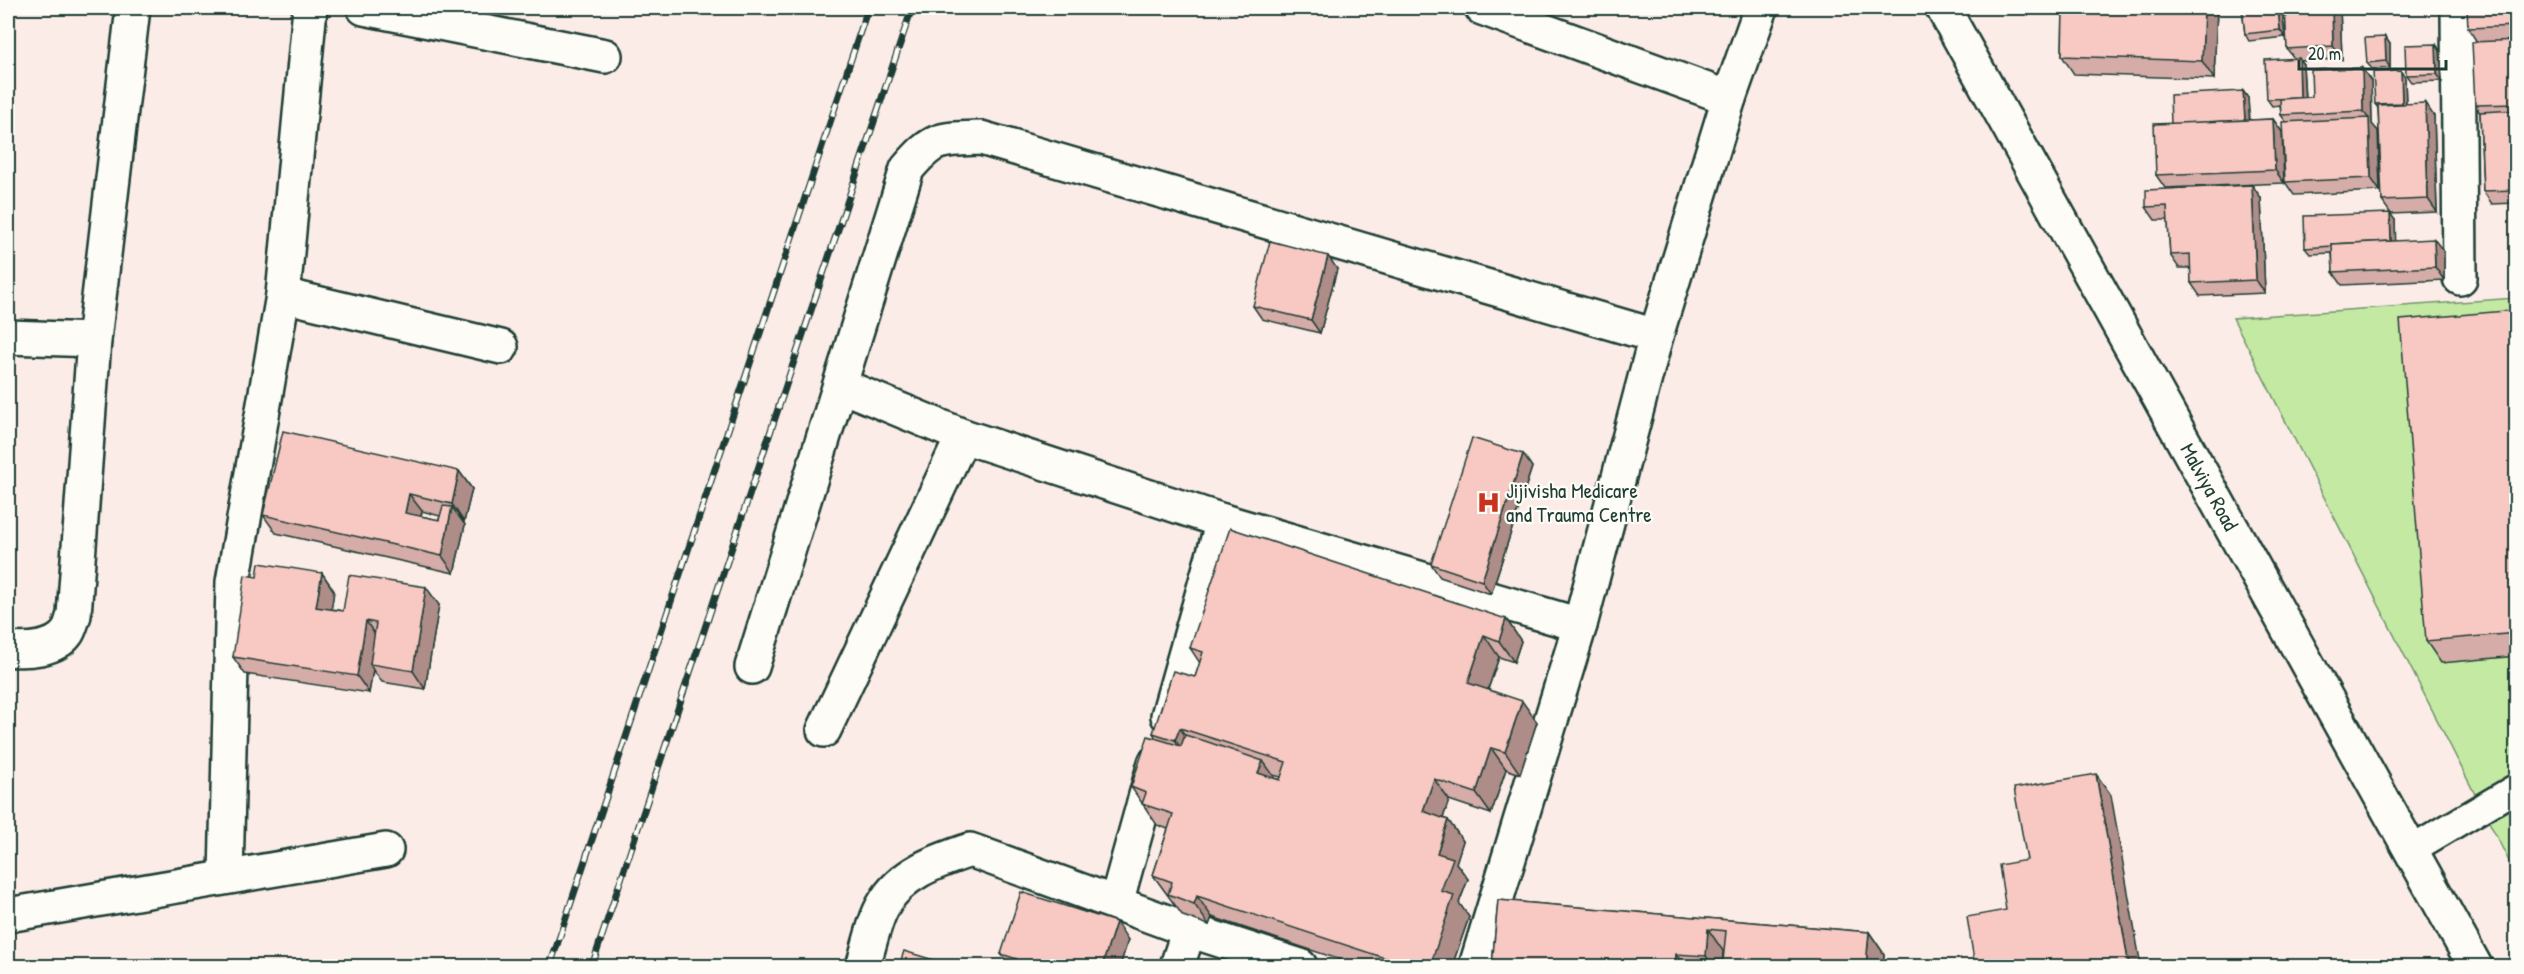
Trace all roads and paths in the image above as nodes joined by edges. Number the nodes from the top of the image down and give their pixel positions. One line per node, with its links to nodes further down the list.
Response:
1 (132, 8): 14 (street)
2 (310, 8): 11 (street)
3 (364, 8): 8 (street)
4 (1482, 8): 9 (street)
5 (1761, 8): 9 (street)
6 (1943, 8): 25 (street, Malviya Road)
7 (2458, 8): 10 (street)
8 (605, 57)
9 (1729, 98): 12 (street)
10 (2460, 278)
11 (283, 295): 15 (street); 26 (street)
12 (1656, 336): 16 (street); 19 (street)
13 (8, 337): 14 (street)
14 (94, 340): 20 (street)
15 (501, 347)
16 (840, 385): 17 (street); 21 (street)
17 (963, 436): 18 (street); 22 (street)
18 (1223, 521): 19 (street); 27 (street)
19 (1580, 625): 33 (street)
20 (8, 649)
21 (752, 667)
22 (824, 730)
23 (2517, 788): 25 (lane)
24 (386, 850): 26 (street)
25 (2411, 850): 34 (street, Malviya Road)
26 (226, 877): 28 (street)
27 (1116, 903): 29 (street); 30 (street)
28 (8, 915)
29 (1189, 930): 31 (street); 32 (street)
30 (863, 966)
31 (1177, 966)
32 (1300, 966)
33 (1476, 966)
34 (2475, 966)

